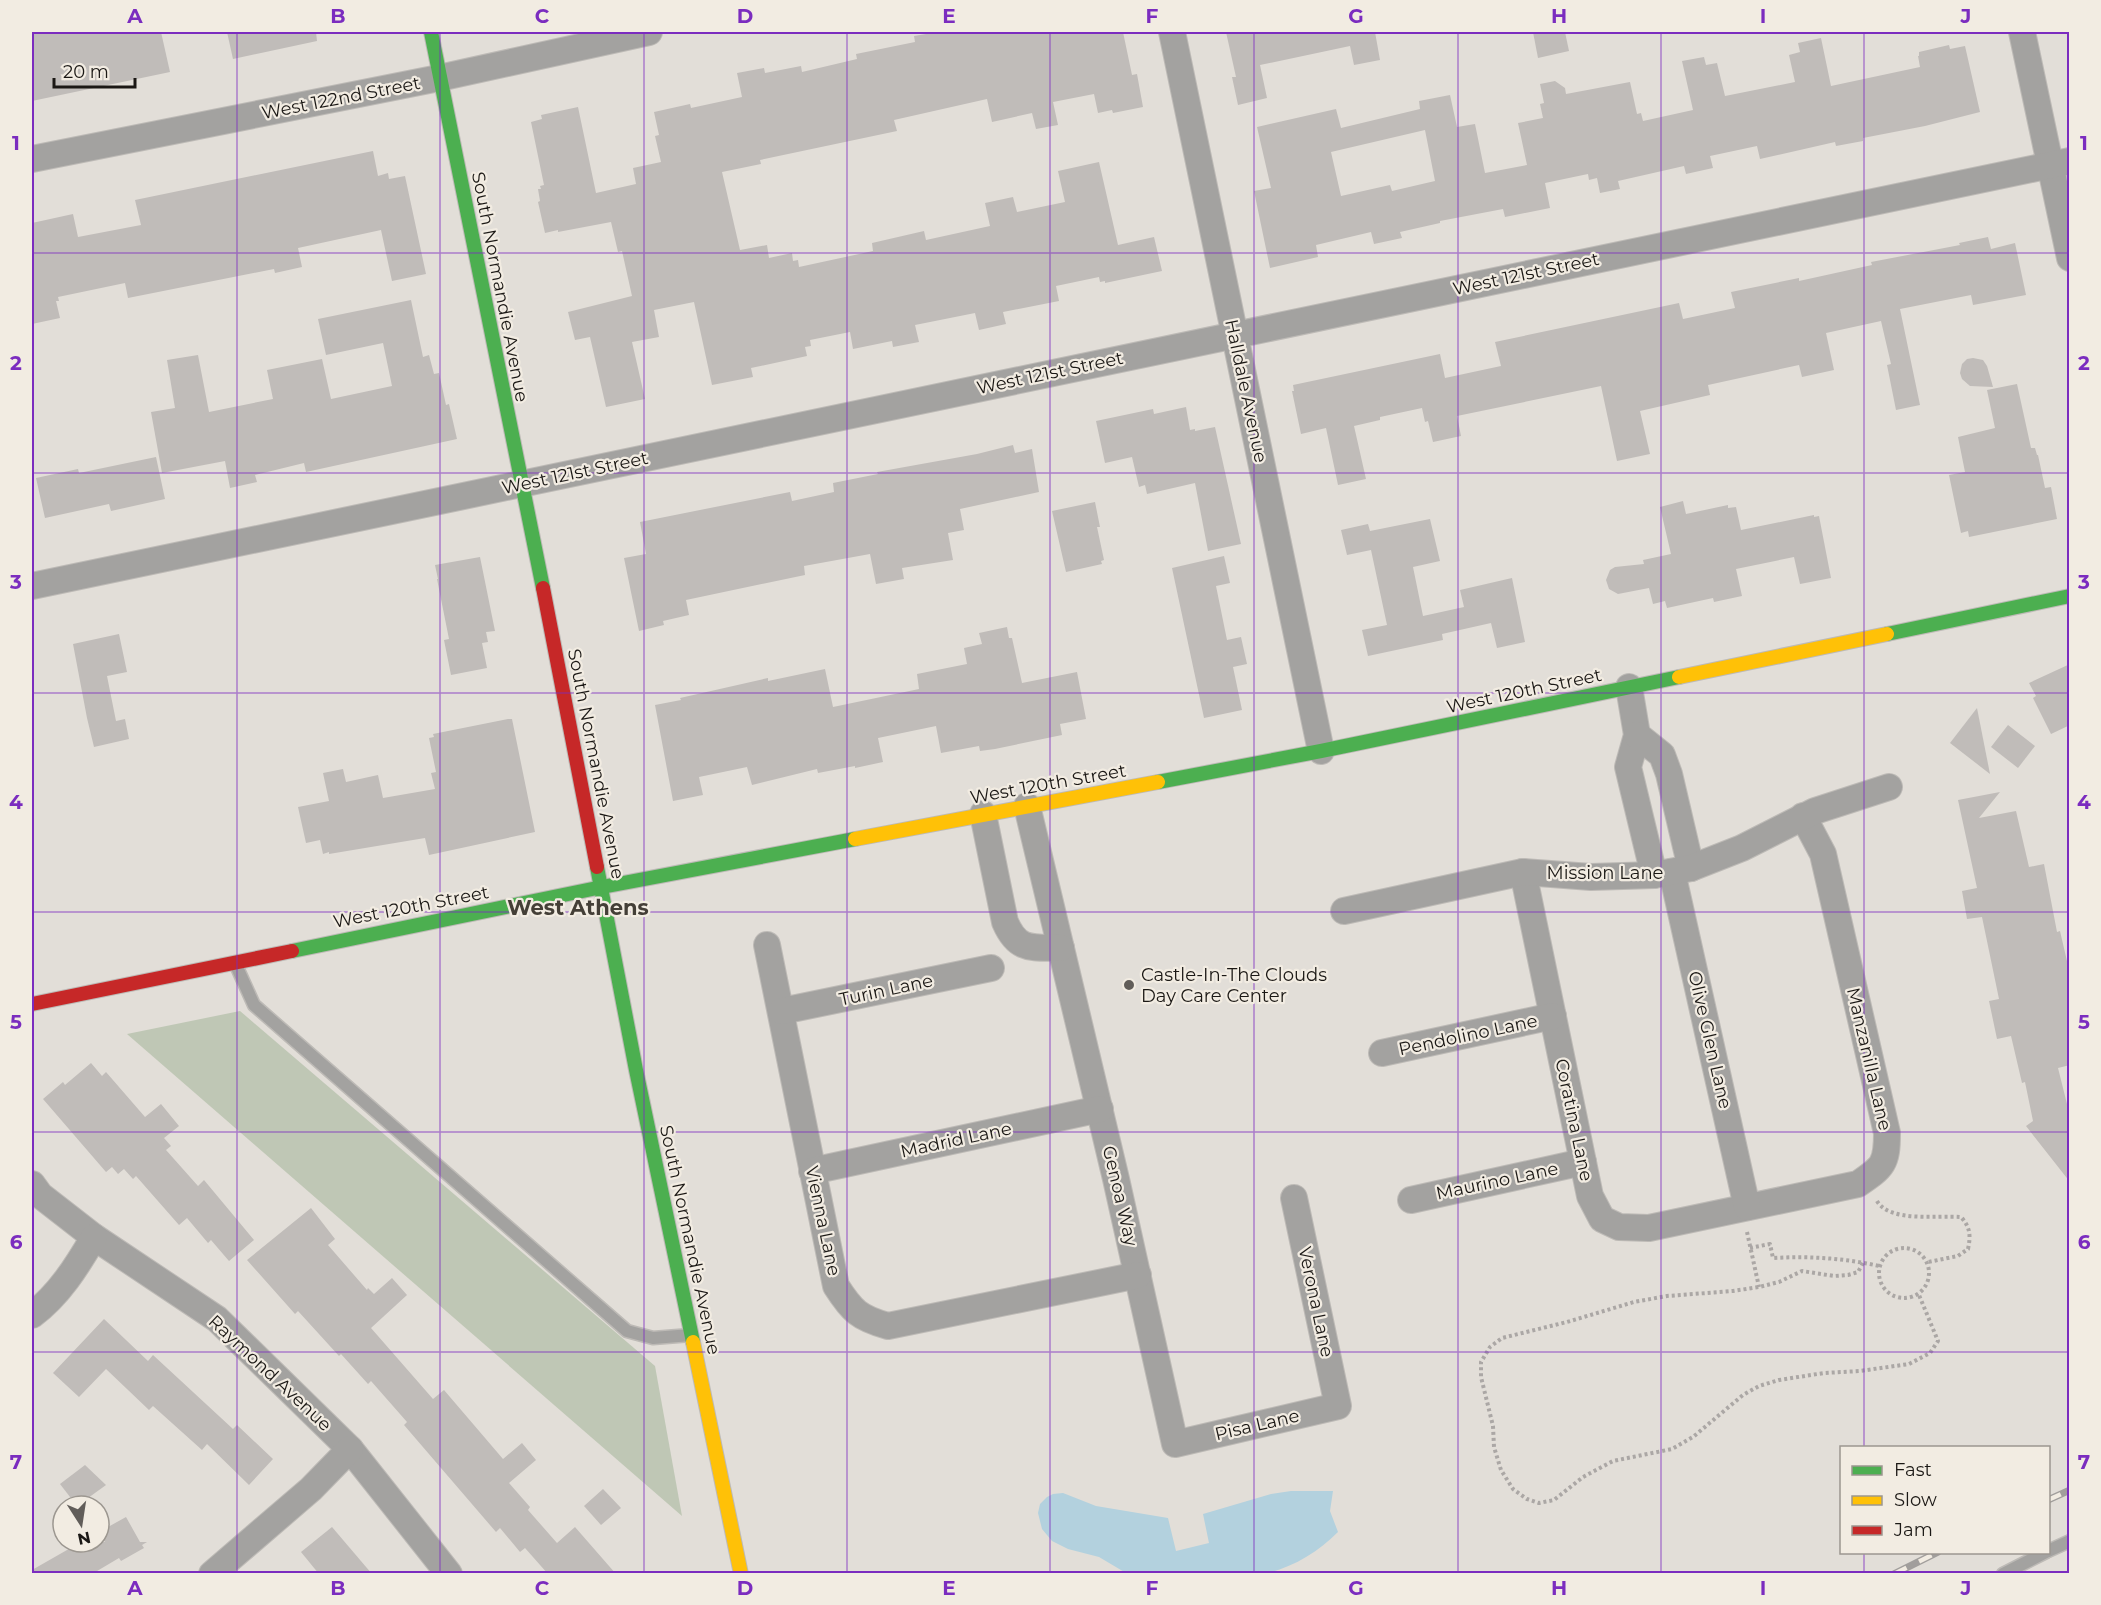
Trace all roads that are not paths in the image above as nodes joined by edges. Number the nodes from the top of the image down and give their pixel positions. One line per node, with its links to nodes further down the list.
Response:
1 (430, 32): 5 (street, South Normandie Avenue)
2 (649, 32): 5 (street, West 122nd Street)
3 (1172, 32): 9 (street, Halldale Avenue)
4 (2022, 32): 7 (street)
5 (440, 78): 6 (street, West 122nd Street); 10 (street, South Normandie Avenue)
6 (32, 159)
7 (2060, 163): 8 (street); 9 (street, West 121st Street)
8 (2070, 258)
9 (1235, 335): 10 (street, West 121st Street); 15 (street, Halldale Avenue)
10 (522, 483): 11 (street, West 121st Street); 22 (street, South Normandie Avenue)
11 (32, 586)
12 (2070, 596): 13 (street, West 120th Street)
13 (1629, 687): 14 (street, Olive Glen Lane); 15 (street, West 120th Street)
14 (1637, 735): 21 (street, Olive Glen Lane); 21 (street, Olive Glen Lane)
15 (1321, 752): 17 (street, West 120th Street)
16 (1889, 787): 19 (street, Mission Lane)
17 (1027, 806): 18 (street, West 120th Street); 25 (street, Genoa Way)
18 (983, 814): 22 (street, West 120th Street); 25 (street)
19 (1803, 816): 21 (street, Mission Lane); 38 (street, Manzanilla Lane)
20 (1523, 872): 21 (street, Mission Lane); 23 (street, Mission Lane); 30 (street, Coratina Lane)
21 (1672, 872): 38 (street, Olive Glen Lane)
22 (602, 887): 26 (street, West 120th Street); 42 (street, South Normandie Avenue)
23 (1344, 911)
24 (767, 945): 29 (street, Vienna Lane)
25 (1061, 948): 32 (street, Genoa Way)
26 (234, 961): 28 (street, West 120th Street); 42 (lane)
27 (991, 969): 29 (street, Turin Lane)
28 (32, 1004)
29 (782, 1011): 34 (street, Vienna Lane)
30 (1553, 1016): 31 (street, Pendolino Lane); 33 (street, Coratina Lane)
31 (1382, 1053)
32 (1100, 1109): 34 (street, Madrid Lane); 40 (street, Genoa Way)
33 (1583, 1162): 37 (street, Maurino Lane); 38 (street, Coratina Lane)
34 (812, 1171): 40 (street, Vienna Lane)
35 (32, 1184): 39 (street, Raymond Avenue)
36 (1294, 1198): 43 (street, Verona Lane)
37 (1411, 1200)
38 (1745, 1208)
39 (94, 1236): 41 (street); 45 (street, Raymond Avenue)
40 (1138, 1275): 44 (street, Genoa Way)
41 (32, 1315)
42 (692, 1335): 51 (street, South Normandie Avenue)
43 (1338, 1406): 44 (street, Pisa Lane)
44 (1175, 1444)
45 (350, 1449): 49 (street); 50 (street, Raymond Avenue)
46 (2070, 1541): 47 (lane)
47 (2050, 1551)
48 (2044, 1554): 52 (lane)
49 (212, 1574)
50 (448, 1574)
51 (741, 1574)
52 (2003, 1574)

